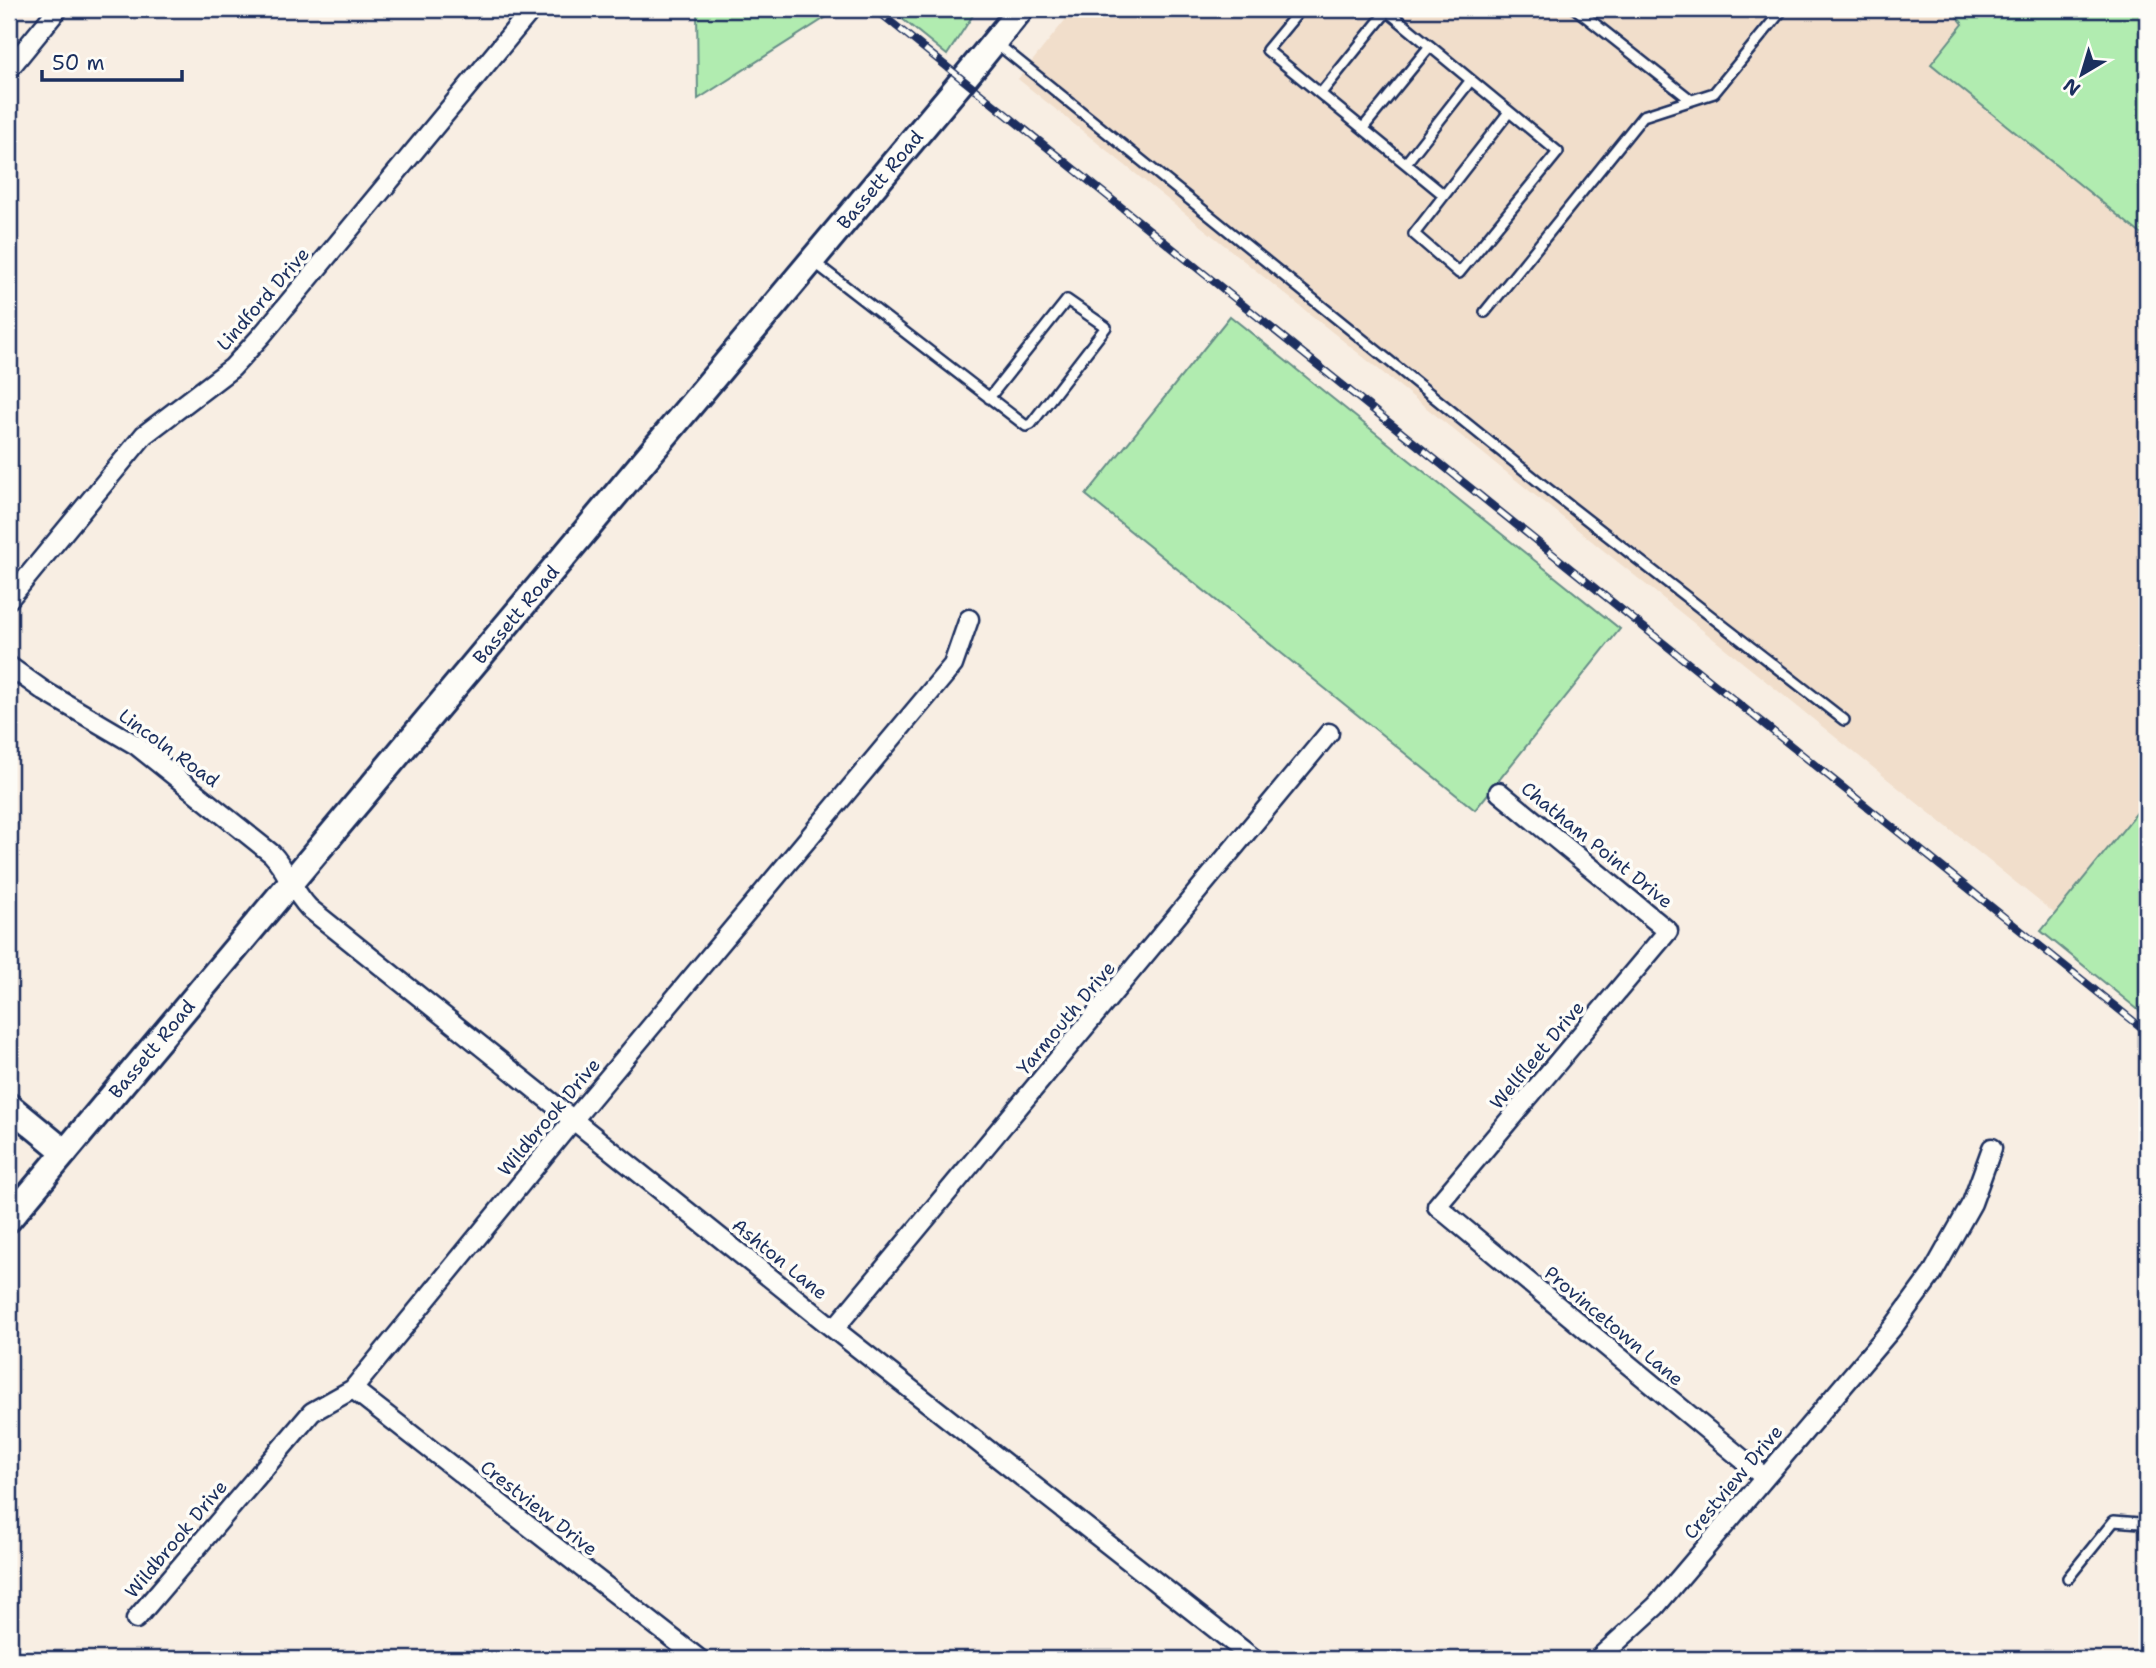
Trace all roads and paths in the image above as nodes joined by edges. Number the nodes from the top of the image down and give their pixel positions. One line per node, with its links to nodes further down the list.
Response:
1 (58, 9): 10 (street)
2 (533, 9): 21 (street, Lindford Drive)
3 (1021, 9): 8 (main road, Bassett Road)
4 (1301, 9): 12 (lane)
5 (1576, 9): 13 (lane)
6 (1783, 9): 13 (lane)
7 (1386, 10): 9 (lane); 12 (lane)
8 (994, 42): 18 (main road, Bassett Road); 24 (lane)
9 (1430, 46): 11 (lane); 15 (lane)
10 (9, 69)
11 (1471, 80): 14 (lane); 16 (lane)
12 (1321, 93): 15 (lane)
13 (1691, 100): 19 (lane)
14 (1509, 112): 17 (lane); 17 (lane)
15 (1363, 128): 16 (lane)
16 (1406, 163): 17 (lane)
17 (1444, 195)
18 (812, 261): 20 (lane); 27 (main road, Bassett Road)
19 (1485, 312)
20 (989, 398): 20 (lane)
21 (9, 599)
22 (969, 619): 30 (street, Wildbrook Drive)
23 (9, 666): 27 (street, Lincoln Road)
24 (1844, 720)
25 (1329, 733): 35 (street, Yarmouth Drive)
26 (1499, 792): 28 (street, Chatham Point Drive)
27 (290, 881): 30 (street, Ashton Lane); 32 (main road, Bassett Road)
28 (1668, 931): 33 (street, Wellfleet Drive)
29 (9, 1106): 32 (main road)
30 (573, 1120): 35 (street, Ashton Lane); 36 (street, Wildbrook Drive)
31 (1992, 1148): 37 (street, Crestview Drive)
32 (65, 1152): 34 (main road, Bassett Road)
33 (1437, 1206): 37 (street, Provincetown Lane)
34 (9, 1219)
35 (834, 1329): 42 (street, Ashton Lane)
36 (353, 1389): 40 (street, Wildbrook Drive); 41 (street, Crestview Drive)
37 (1764, 1478): 43 (street, Crestview Drive)
38 (2147, 1529): 39 (lane)
39 (2068, 1578)
40 (136, 1619)
41 (699, 1659)
42 (1254, 1659)
43 (1598, 1659)

